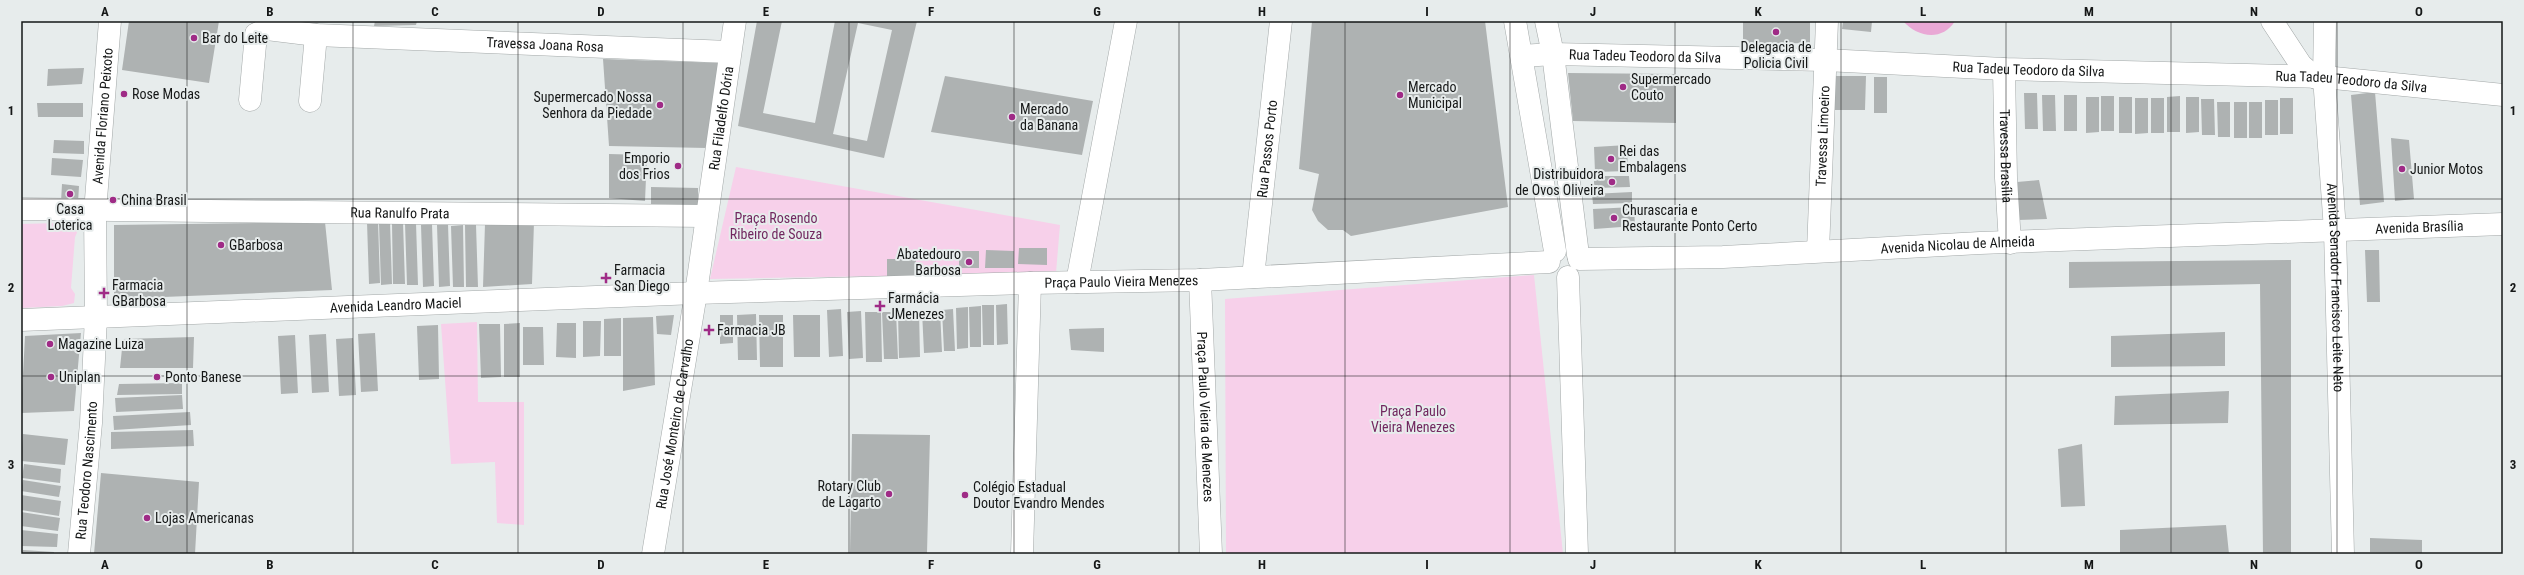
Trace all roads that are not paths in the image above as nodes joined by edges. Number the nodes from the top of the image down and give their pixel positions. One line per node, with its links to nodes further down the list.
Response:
1 (110, 21): 22 (street, Avenida Floriano Peixoto)
2 (735, 21): 12 (street, Rua Filadelfo Dória)
3 (1126, 21): 32 (street)
4 (1281, 21): 30 (street, Rua Passos Porto)
5 (1515, 21): 14 (street)
6 (1546, 21): 13 (street)
7 (1827, 21): 15 (street, Travessa Limoeiro)
8 (2272, 21): 17 (street)
9 (2325, 21): 17 (street, Avenida Senador Francisco Leite Neto)
10 (362, 28): 11 (street, Travessa Joana Rosa); 12 (street, Travessa Joana Rosa)
11 (316, 35): 19 (street, Travessa Joana Rosa); 20 (street)
12 (729, 52): 23 (street, Rua Filadelfo Dória)
13 (1553, 54): 14 (street, Rua Tadeu Teodoro da Silva); 15 (street, Rua Tadeu Teodoro da Silva); 29 (street)
14 (1522, 56): 28 (street)
15 (1825, 60): 16 (street, Rua Tadeu Teodoro da Silva); 27 (street, Travessa Limoeiro)
16 (2004, 70): 17 (street, Rua Tadeu Teodoro da Silva); 26 (street, Travessa Brasília)
17 (2320, 77): 18 (street, Rua Tadeu Teodoro da Silva); 25 (street, Avenida Senador Francisco Leite Neto)
18 (2503, 95)
19 (250, 100)
20 (310, 101)
21 (21, 210): 22 (street, Rua Ranulfo Prata)
22 (95, 212): 23 (street, Rua Ranulfo Prata); 35 (street, Avenida Floriano Peixoto)
23 (705, 216): 34 (street)
24 (2503, 224): 25 (street, Avenida Brasília)
25 (2335, 230): 26 (street, Avenida Nicolau de Almeida); 42 (street, Avenida Senador Francisco Leite Neto)
26 (2010, 243): 27 (street, Avenida Nicolau de Almeida)
27 (1818, 251): 29 (street, Avenida Nicolau de Almeida)
28 (1552, 257): 29 (street); 30 (street, Praça Paulo Vieira Menezes)
29 (1575, 264): 41 (street)
30 (1253, 277): 31 (street, Praça Paulo Vieira Menezes)
31 (1200, 280): 32 (street, Praça Paulo Vieira Menezes); 40 (street, Praça Paulo Vieira de Menezes)
32 (1077, 282): 33 (street, Praça Paulo Vieira Menezes)
33 (1030, 283): 34 (street); 39 (street)
34 (696, 293): 35 (street, Avenida Leandro Maciel); 38 (street, Rua José Monteiro de Carvalho)
35 (96, 316): 36 (street, Avenida Leandro Maciel); 37 (street, Rua Teodoro Nascimento)
36 (21, 320)
37 (79, 554)
38 (653, 554)
39 (1022, 554)
40 (1211, 554)
41 (1577, 554)
42 (2343, 554)

